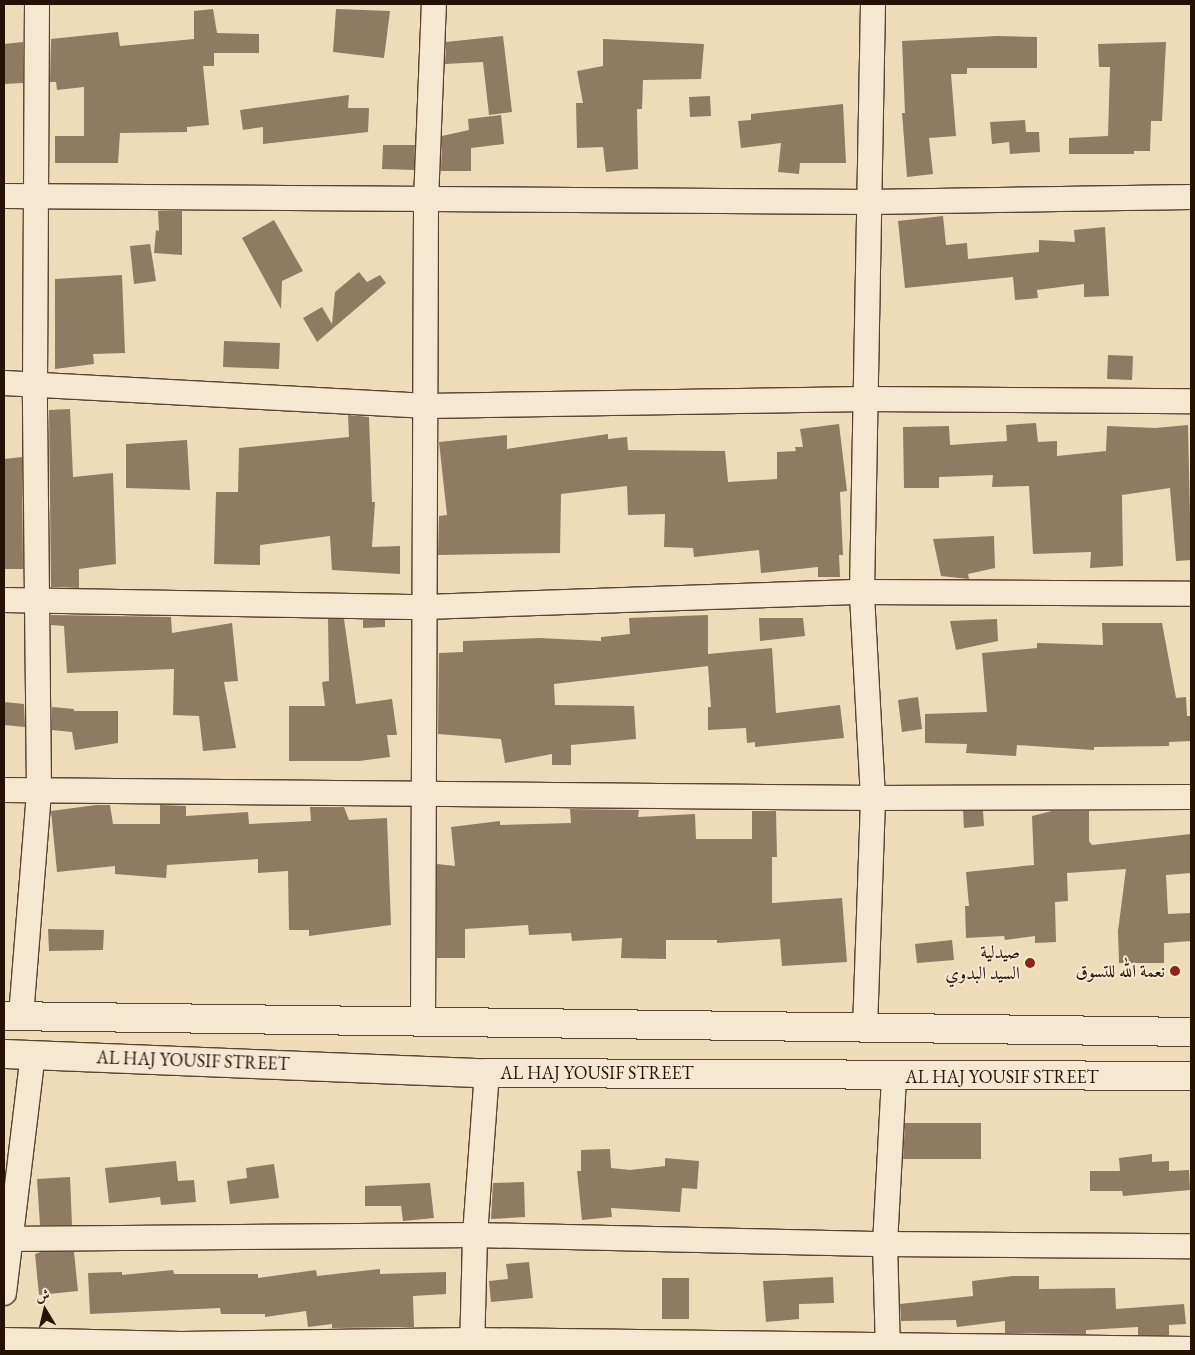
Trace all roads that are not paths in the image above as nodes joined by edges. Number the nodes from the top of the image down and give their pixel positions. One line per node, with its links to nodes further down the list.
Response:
1 (37, 4): 5 (street)
2 (434, 4): 7 (street)
3 (873, 4): 8 (street)
4 (4, 196): 5 (street)
5 (36, 198): 7 (street); 10 (street)
6 (1191, 198): 8 (street)
7 (426, 201): 8 (street); 13 (street)
8 (870, 202): 11 (street)
9 (4, 383): 10 (street)
10 (34, 384): 13 (street); 17 (street)
11 (866, 400): 12 (street); 13 (street); 14 (street)
12 (1191, 402)
13 (427, 406): 18 (street)
14 (862, 592): 15 (street); 18 (street); 23 (street)
15 (1191, 594)
16 (4, 600): 17 (street)
17 (36, 601): 18 (street); 20 (street)
18 (425, 607): 21 (street)
19 (4, 790): 20 (street)
20 (38, 790): 21 (street); 24 (street)
21 (426, 793): 23 (street); 25 (street)
22 (1191, 797): 23 (street)
23 (873, 798): 26 (street)
24 (12, 1016): 25 (main road)
25 (423, 1023): 26 (main road)
26 (865, 1030): 27 (main road)
27 (1191, 1032)
28 (4, 1054): 29 (main road, AL HAJ YOUSIF STREET)
29 (33, 1055): 30 (main road, AL HAJ YOUSIF STREET); 34 (street)
30 (487, 1073): 32 (main road, AL HAJ YOUSIF STREET); 33 (street)
31 (1191, 1076): 32 (main road, AL HAJ YOUSIF STREET)
32 (894, 1077): 35 (street)
33 (475, 1235): 34 (street); 35 (street); 39 (street)
34 (8, 1240): 37 (street)
35 (885, 1244): 36 (street); 40 (street)
36 (1191, 1246)
37 (4, 1293)
38 (4, 1340): 39 (street)
39 (472, 1346): 40 (street)
40 (888, 1348): 41 (street)
41 (1191, 1349)

